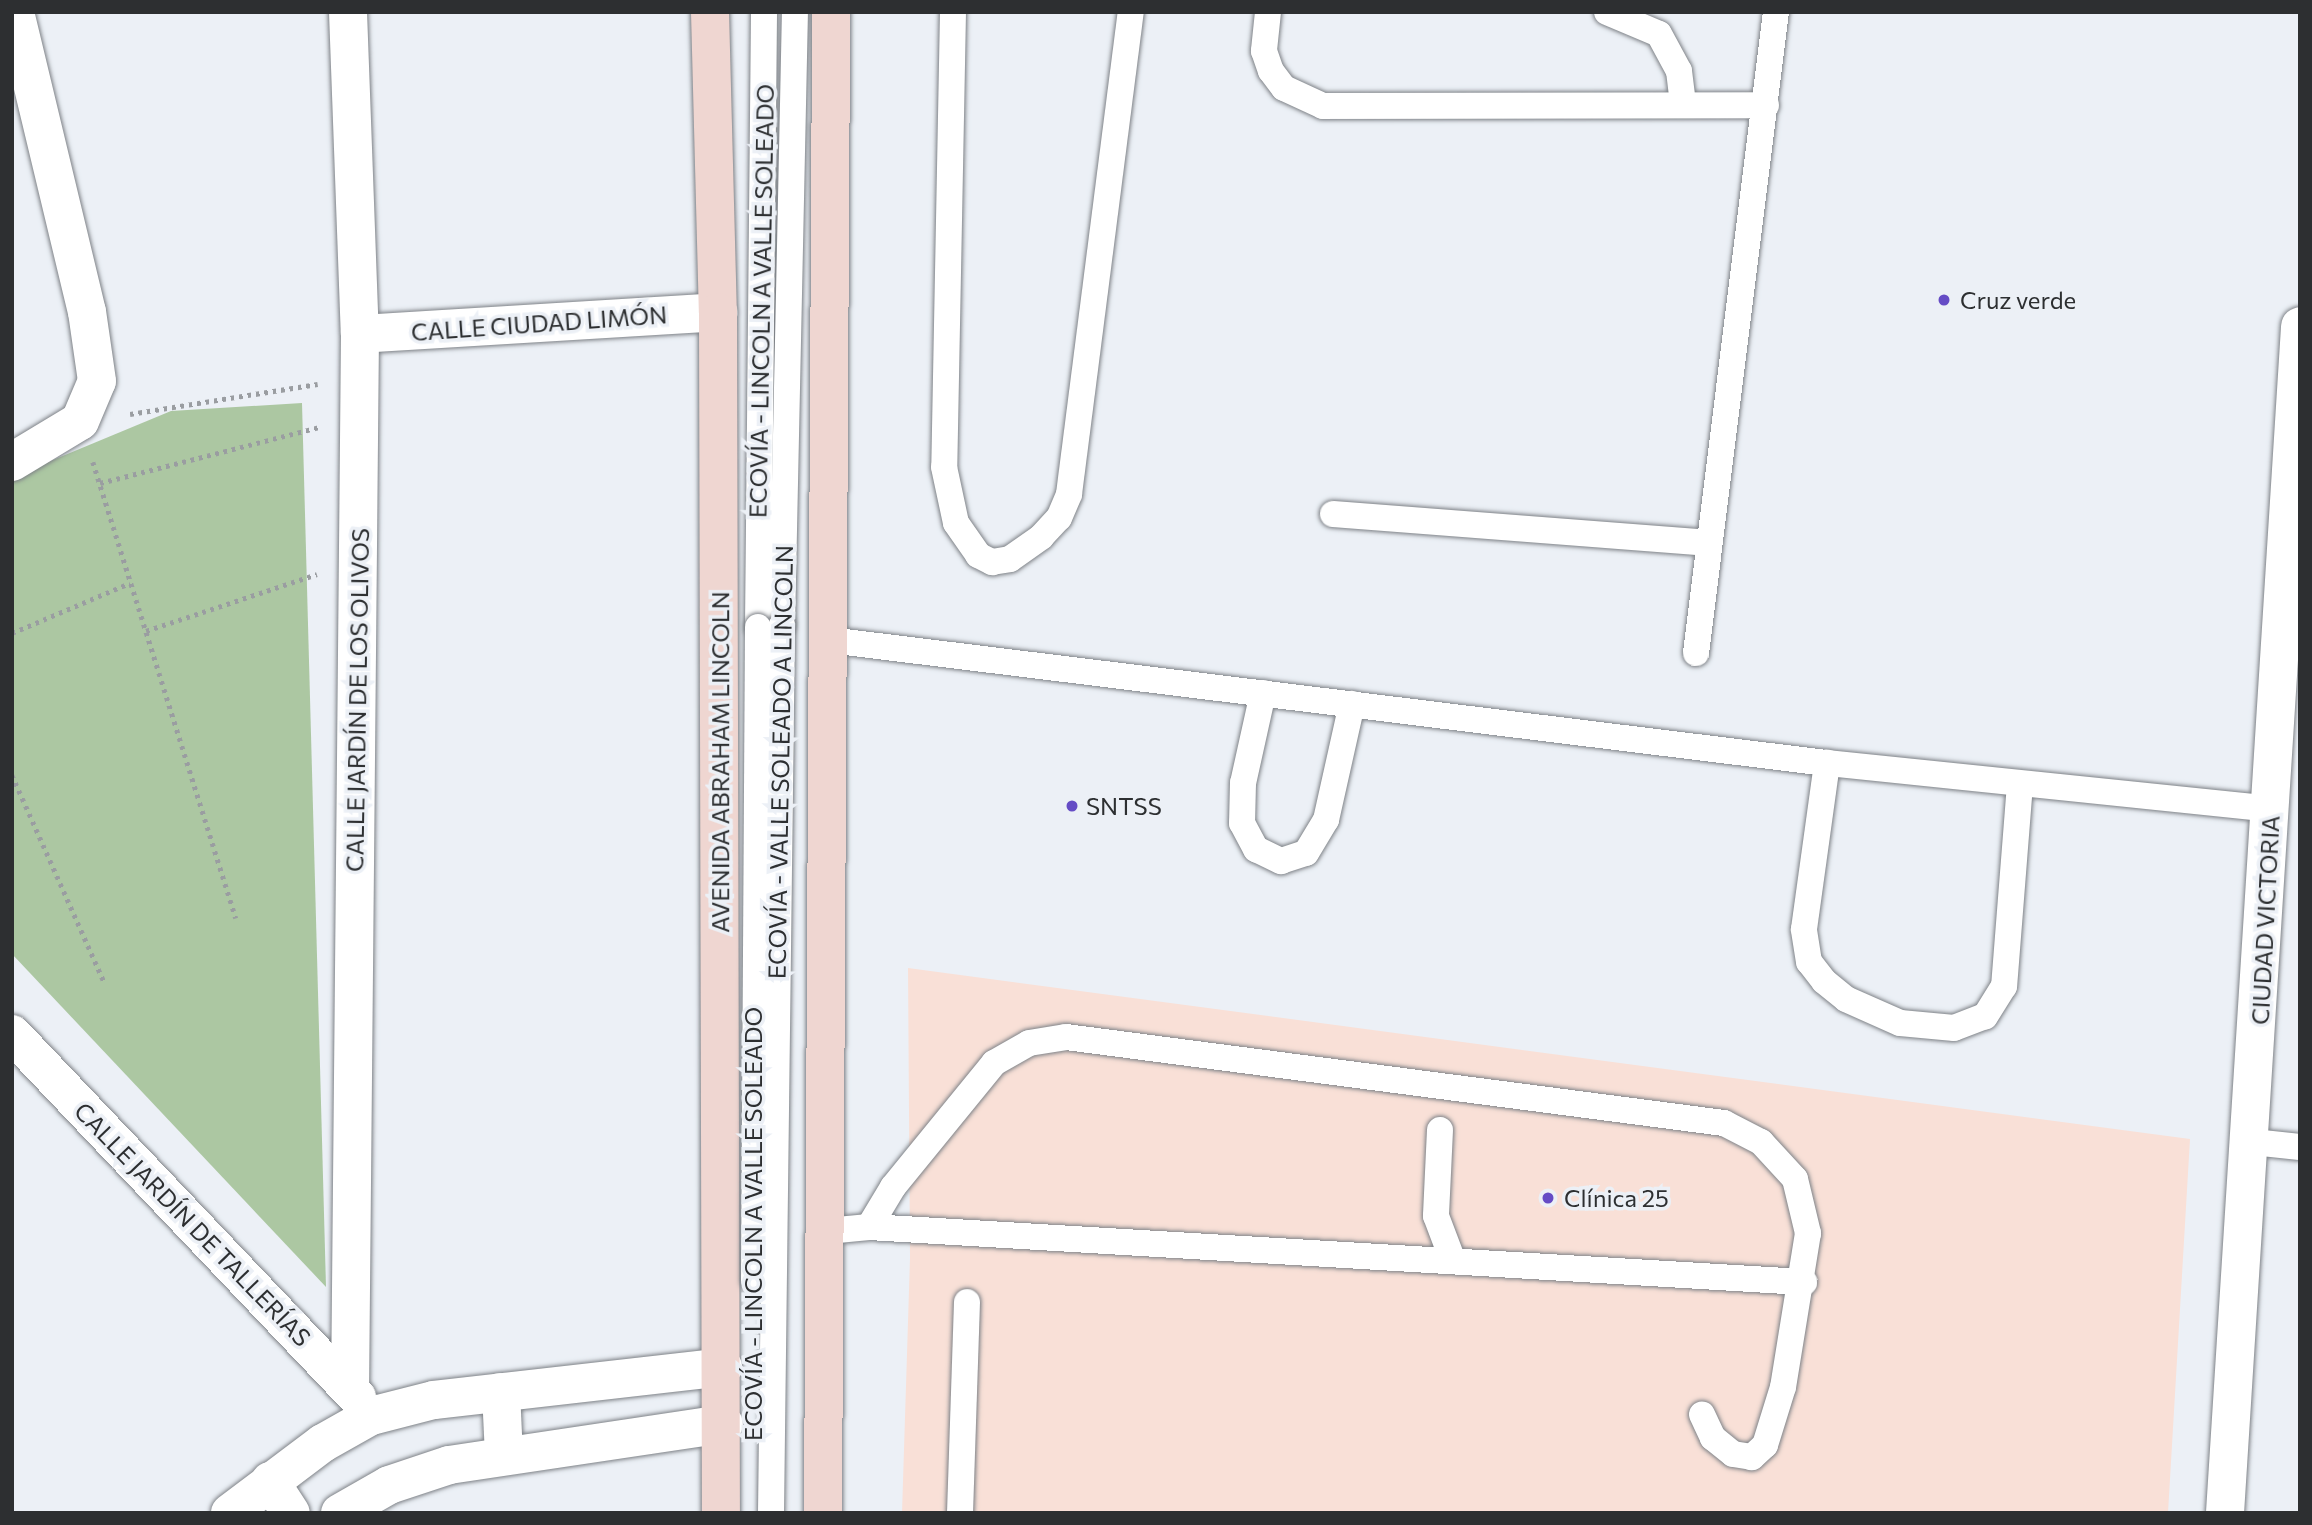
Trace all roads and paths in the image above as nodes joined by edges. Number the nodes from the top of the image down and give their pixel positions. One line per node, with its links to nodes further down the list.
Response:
1 (15, 12): 18 (street)
2 (348, 12): 16 (street, CALLE JARDÍN DE LOS OLIVOS)
3 (710, 12): 14 (main road, AVENIDA ABRAHAM LINCOLN)
4 (764, 12): 26 (lane, ECOVÍA - LINCOLN A VALLE SOLEADO)
5 (795, 12): 26 (lane, ECOVÍA - VALLE SOLEADO A LINCOLN)
6 (831, 12): 29 (main road)
7 (953, 12): 8 (lane)
8 (1131, 12)
9 (1268, 12): 12 (lane)
10 (1607, 12): 12 (lane)
11 (1776, 12): 13 (lane)
12 (1683, 104): 13 (lane)
13 (1766, 105): 23 (lane)
14 (718, 312): 16 (street, CALLE CIUDAD LIMÓN); 48 (main road, AVENIDA ABRAHAM LINCOLN)
15 (2300, 326): 36 (street, CIUDAD VICTORIA)
16 (360, 334): 17 (street, CALLE JARDÍN DE LOS OLIVOS)
17 (360, 378): 18 (path); 19 (street, CALLE JARDÍN DE LOS OLIVOS)
18 (87, 411): 20 (street); 21 (path)
19 (359, 417): 21 (path); 24 (street, CALLE JARDÍN DE LOS OLIVOS)
20 (12, 462)
21 (100, 483): 25 (path)
22 (1333, 514): 23 (lane)
23 (1707, 543): 30 (lane)
24 (358, 561): 27 (path); 50 (street, CALLE JARDÍN DE LOS OLIVOS)
25 (130, 583): 27 (path); 28 (path)
26 (770, 626): 59 (lane, ECOVÍA - LINCOLN A VALLE SOLEADO, bridge); 60 (lane, ECOVÍA - VALLE SOLEADO A LINCOLN, bridge)
27 (146, 631): 37 (path)
28 (12, 633)
29 (829, 640): 31 (lane); 44 (main road)
30 (1696, 653)
31 (1262, 693): 32 (lane); 32 (lane)
32 (1352, 704): 33 (lane)
33 (1827, 763): 35 (lane); 35 (lane)
34 (12, 775): 38 (path)
35 (2020, 784): 36 (lane)
36 (2272, 809): 41 (street, CIUDAD VICTORIA)
37 (236, 918)
38 (105, 984)
39 (12, 1034): 50 (street, CALLE JARDÍN DE TALLERÍAS)
40 (1440, 1129): 45 (lane)
41 (2253, 1142): 42 (lane); 63 (street, CIUDAD VICTORIA)
42 (2300, 1147)
43 (869, 1227): 44 (lane); 45 (lane); 46 (lane)
44 (827, 1231): 61 (main road)
45 (1453, 1261): 46 (lane)
46 (1804, 1282): 51 (lane)
47 (967, 1303): 62 (lane)
48 (723, 1367): 49 (street); 52 (main road, AVENIDA ABRAHAM LINCOLN)
49 (500, 1391): 50 (street); 53 (street)
50 (360, 1402): 54 (street)
51 (1702, 1414)
52 (724, 1424): 53 (street); 58 (main road, AVENIDA ABRAHAM LINCOLN)
53 (504, 1455): 57 (street)
54 (270, 1481): 55 (street); 56 (street)
55 (230, 1513)
56 (291, 1513)
57 (340, 1513)
58 (721, 1513)
59 (753, 1513)
60 (771, 1513)
61 (824, 1513)
62 (960, 1513)
63 (2225, 1513)

